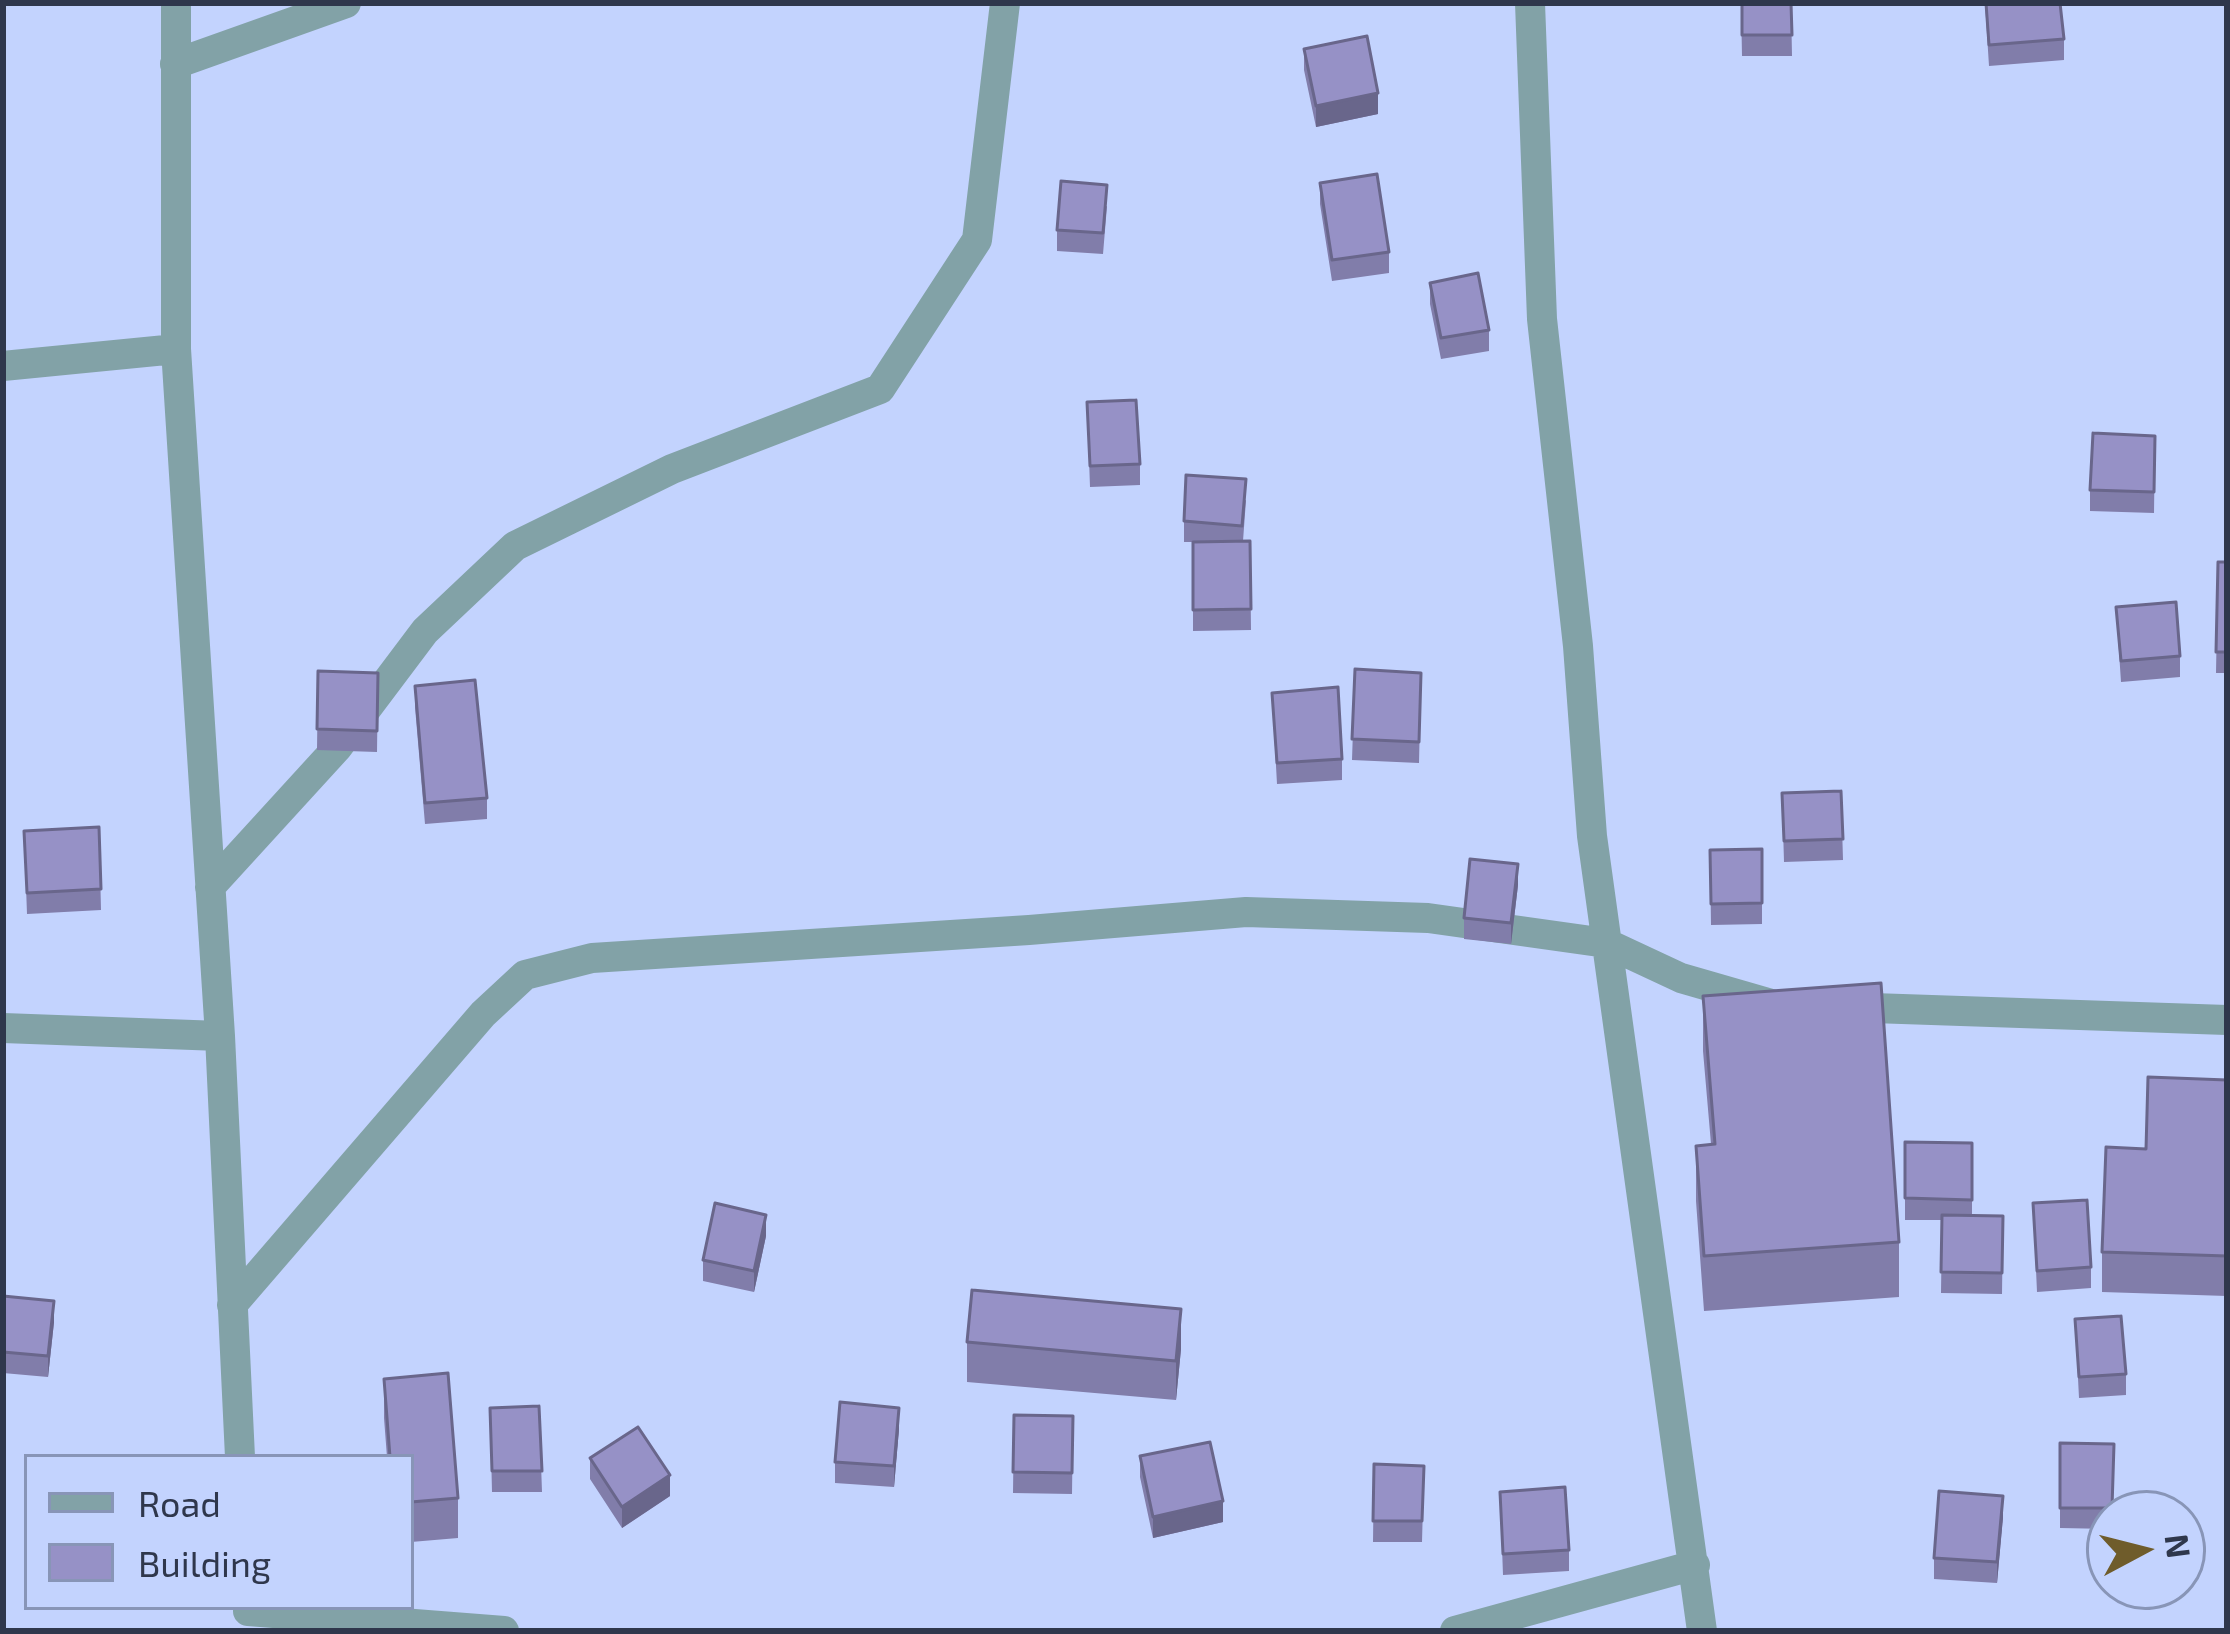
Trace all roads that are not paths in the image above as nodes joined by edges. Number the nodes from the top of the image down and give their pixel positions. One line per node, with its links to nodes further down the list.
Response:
1 (176, 3): 5 (street)
2 (346, 3): 5 (street)
3 (1005, 3): 8 (street)
4 (1530, 3): 9 (street)
5 (175, 64): 6 (street)
6 (176, 350): 7 (street); 8 (street)
7 (3, 366)
8 (210, 887): 12 (street)
9 (1606, 943): 10 (street); 13 (street); 15 (street)
10 (2227, 1020)
11 (3, 1028): 12 (street)
12 (220, 1036): 13 (street)
13 (232, 1305): 14 (street)
14 (240, 1454)
15 (1695, 1565): 18 (street); 19 (street)
16 (248, 1616): 17 (street)
17 (505, 1631)
18 (1455, 1631)
19 (1702, 1631)

